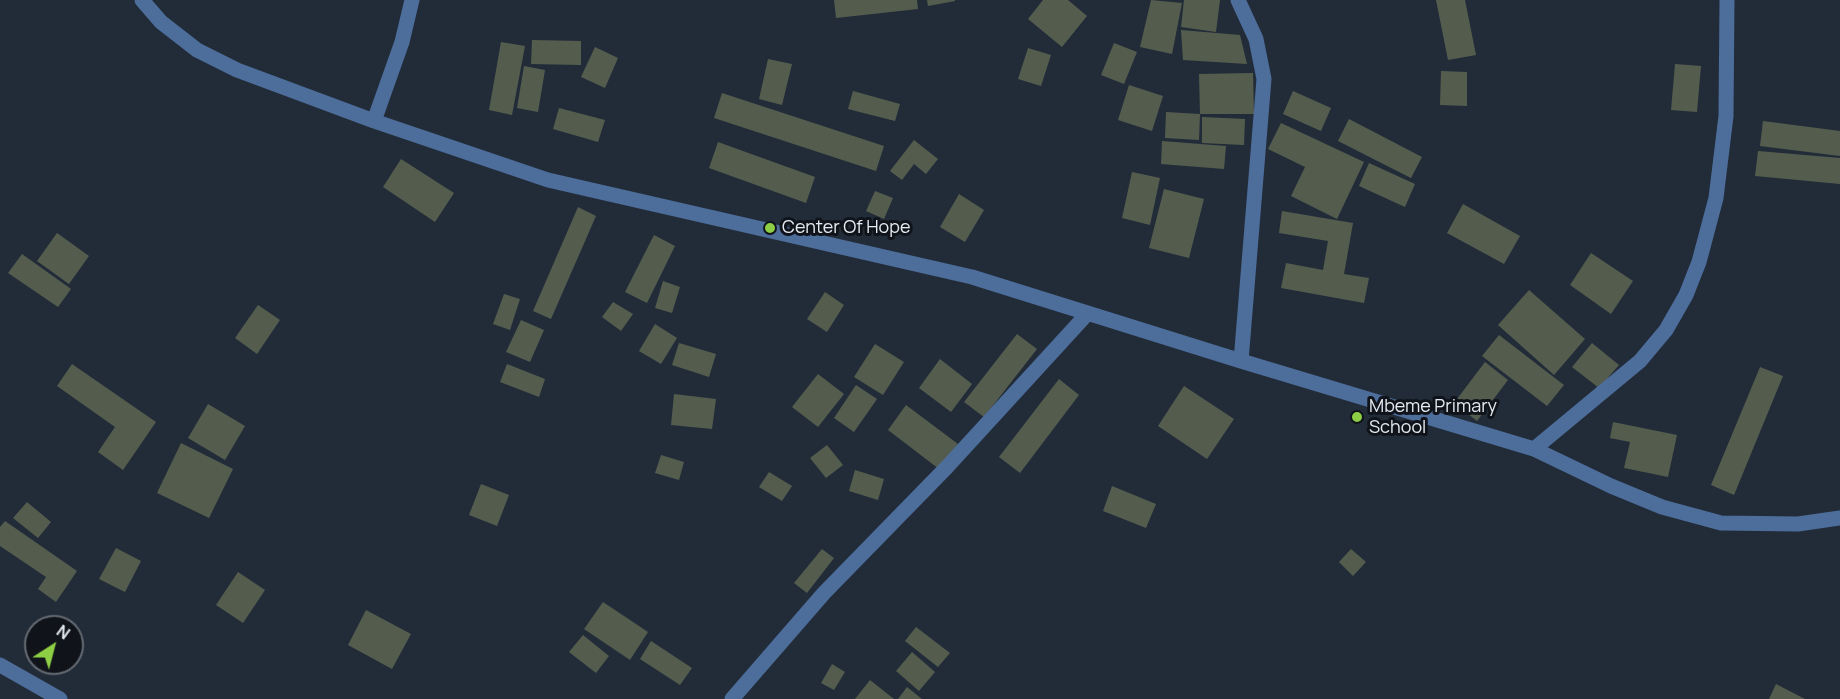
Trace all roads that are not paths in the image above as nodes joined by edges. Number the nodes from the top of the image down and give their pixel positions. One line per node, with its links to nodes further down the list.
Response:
1 (142, 0): 5 (street)
2 (412, 0): 5 (street)
3 (1238, 0): 7 (street)
4 (1727, 0): 8 (street)
5 (374, 121): 6 (street)
6 (1088, 313): 7 (street); 12 (street)
7 (1241, 362): 8 (street)
8 (1534, 449): 9 (street)
9 (1840, 518)
10 (1, 669): 11 (street)
11 (60, 699)
12 (732, 699)

